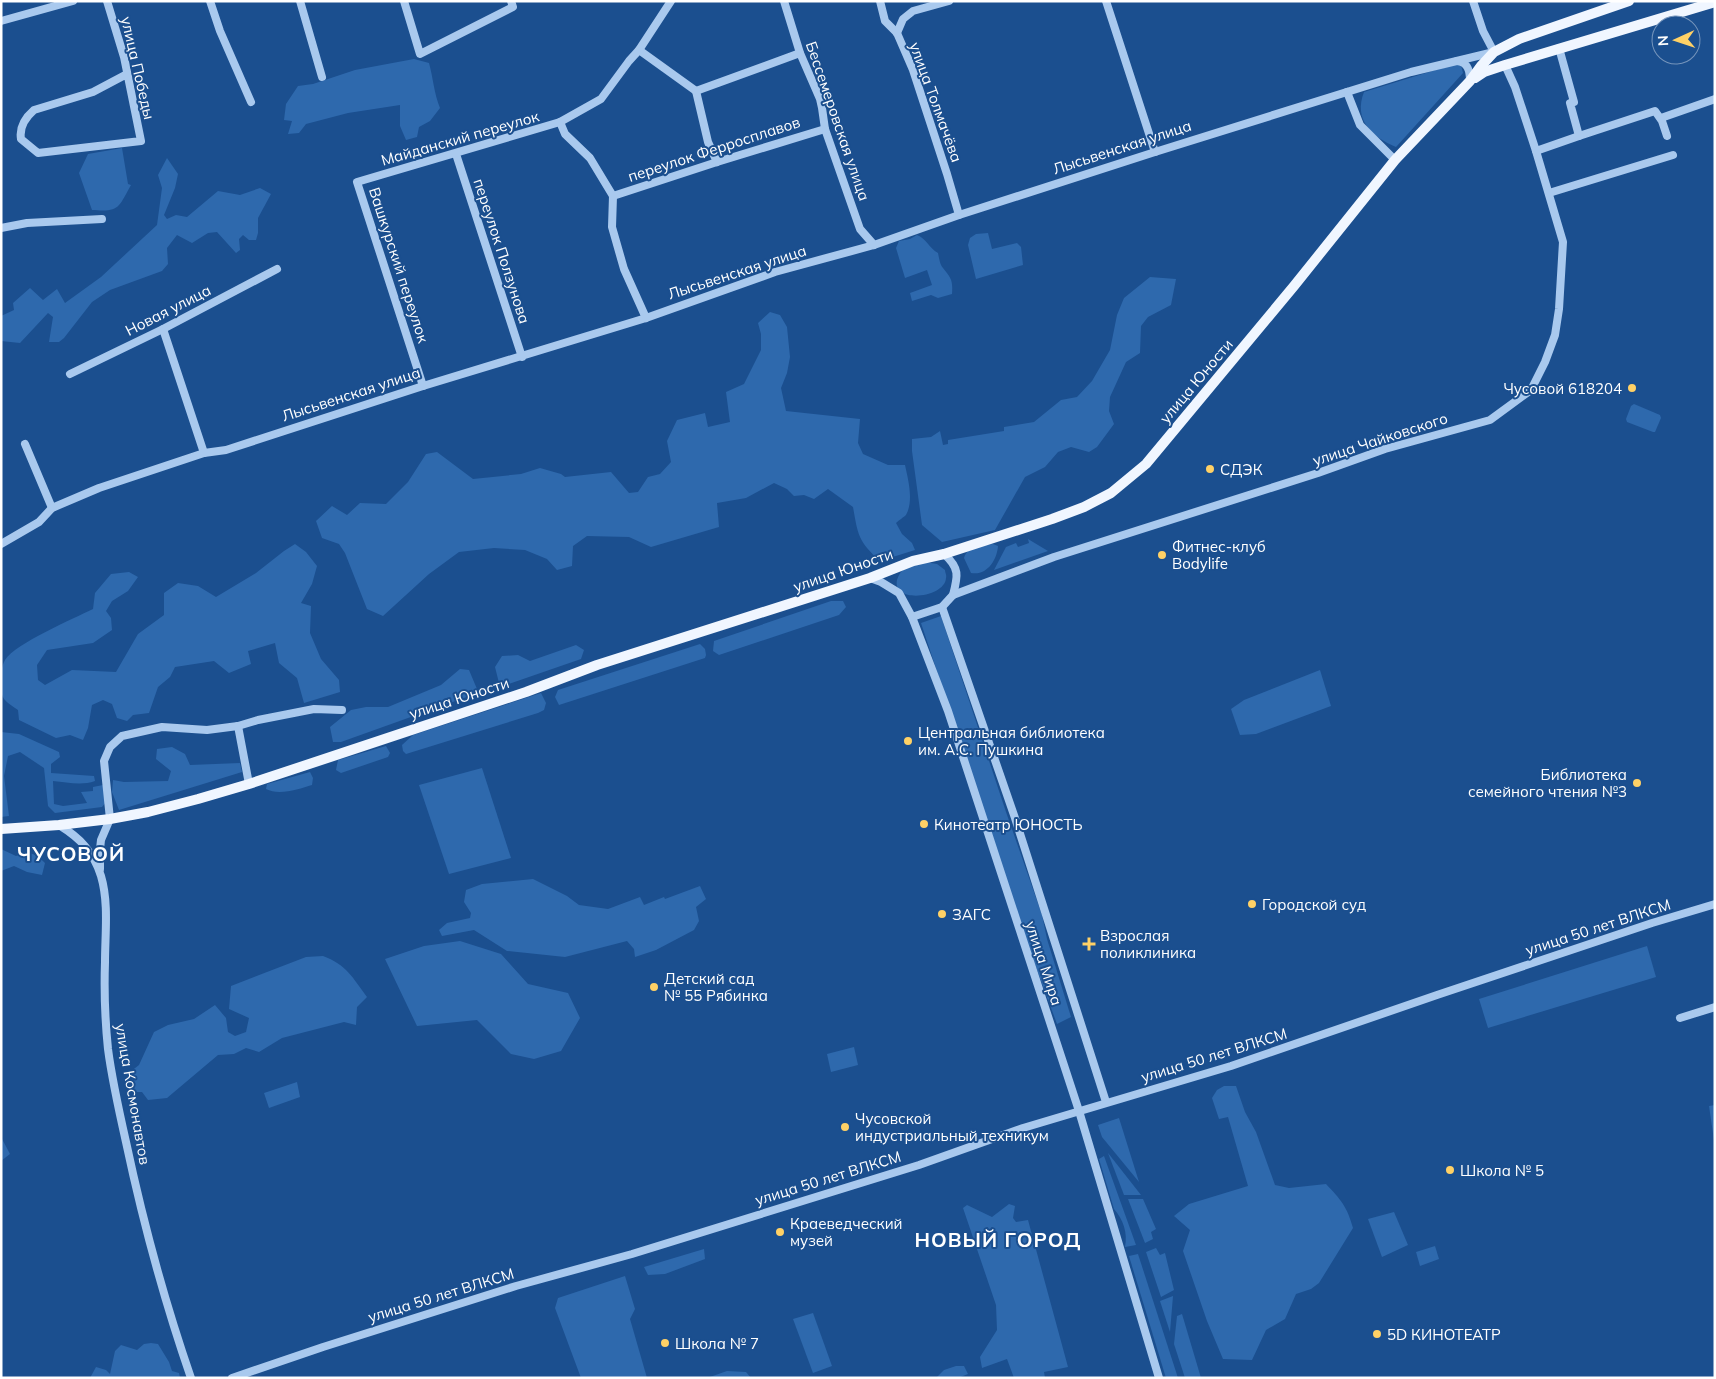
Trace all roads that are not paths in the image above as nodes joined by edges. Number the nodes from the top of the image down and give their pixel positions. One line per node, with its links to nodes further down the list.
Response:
1 (73, 1): 15 (street)
2 (108, 1): 23 (street, улица Победы)
3 (210, 1): 29 (street)
4 (300, 1): 24 (street)
5 (404, 1): 6 (street)
6 (511, 1)
7 (671, 1): 18 (street)
8 (784, 1): 19 (street, Бессемеровская улица)
9 (880, 1): 16 (street, улица Толмачёва)
10 (948, 1): 16 (street)
11 (1106, 1): 36 (street)
12 (1473, 1): 20 (street)
13 (1630, 1): 20 (main road, Лысьвенская улица)
14 (1715, 2): 17 (main road)
15 (2, 19)
16 (897, 33): 44 (street, улица Толмачёва)
17 (1560, 48): 22 (main road); 33 (street)
18 (639, 50): 26 (street); 31 (street)
19 (800, 52): 26 (street); 32 (street, Бессемеровская улица)
20 (1494, 52): 21 (street, Лысьвенская улица); 22 (main road); 25 (main road, Лысьвенская улица)
21 (1455, 61): 25 (street); 27 (street, Лысьвенская улица)
22 (1505, 65): 25 (main road); 35 (street, улица Чайковского)
23 (127, 74): 23 (street, улица Победы)
24 (322, 77)
25 (1470, 81): 39 (main road, улица Юности)
26 (696, 91): 40 (street)
27 (1347, 92): 36 (street, Лысьвенская улица); 39 (street)
28 (1715, 99): 30 (street)
29 (251, 102)
30 (1661, 118): 33 (street); 34 (street)
31 (560, 122): 37 (street, Майданский переулок); 43 (street, Майданский переулок)
32 (825, 129): 40 (street, переулок Ферросплавов); 47 (street, Бессемеровская улица)
33 (1579, 136): 35 (street)
34 (1667, 136)
35 (1536, 151): 42 (street, улица Чайковского)
36 (1155, 152): 44 (street, Лысьвенская улица)
37 (456, 154): 41 (street, Майданский переулок); 51 (street, переулок Ползунова)
38 (1673, 155): 42 (street)
39 (1395, 160): 58 (main road, улица Юности)
40 (717, 162): 43 (street, переулок Ферросплавов)
41 (357, 182): 53 (street, Вашкурский переулок)
42 (1549, 193): 60 (street, улица Чайковского)
43 (613, 196): 49 (street)
44 (959, 215): 47 (street, Лысьвенская улица)
45 (102, 219): 46 (street)
46 (1, 228)
47 (874, 245): 49 (street, Лысьвенская улица)
48 (277, 269): 50 (street, Новая улица)
49 (646, 318): 51 (street, Лысьвенская улица)
50 (162, 329): 52 (street, Новая улица); 55 (street)
51 (522, 357): 53 (street, Лысьвенская улица)
52 (70, 374)
53 (424, 386): 55 (street, Лысьвенская улица)
54 (25, 444): 56 (street)
55 (204, 453): 56 (street, Лысьвенская улица)
56 (52, 508): 57 (street, Лысьвенская улица)
57 (1, 544)
58 (944, 554): 59 (main road, улица Юности); 60 (street)
59 (870, 578): 62 (street, улица Мира); 65 (main road, улица Юности)
60 (953, 595): 61 (street, улица Чайковского)
61 (942, 607): 62 (street, улица Чайковского); 73 (street, улица Мира)
62 (912, 617): 74 (street, улица Мира)
63 (342, 710): 64 (street)
64 (238, 726): 65 (street); 66 (street)
65 (249, 784): 66 (main road, улица Юности)
66 (110, 819): 67 (main road, улица Юности); 69 (street)
67 (59, 825): 68 (main road, улица Юности); 69 (street, улица Космонавтов)
68 (1, 829)
69 (101, 876): 75 (street, улица Космонавтов)
70 (1715, 904): 73 (street, улица 50 лет ВЛКСМ)
71 (1715, 1007): 72 (street)
72 (1680, 1018)
73 (1106, 1102): 74 (street, улица 50 лет ВЛКСМ)
74 (1079, 1111): 76 (street, улица 50 лет ВЛКСМ); 77 (street, улица Мира)
75 (192, 1378)
76 (232, 1378)
77 (1159, 1378)

